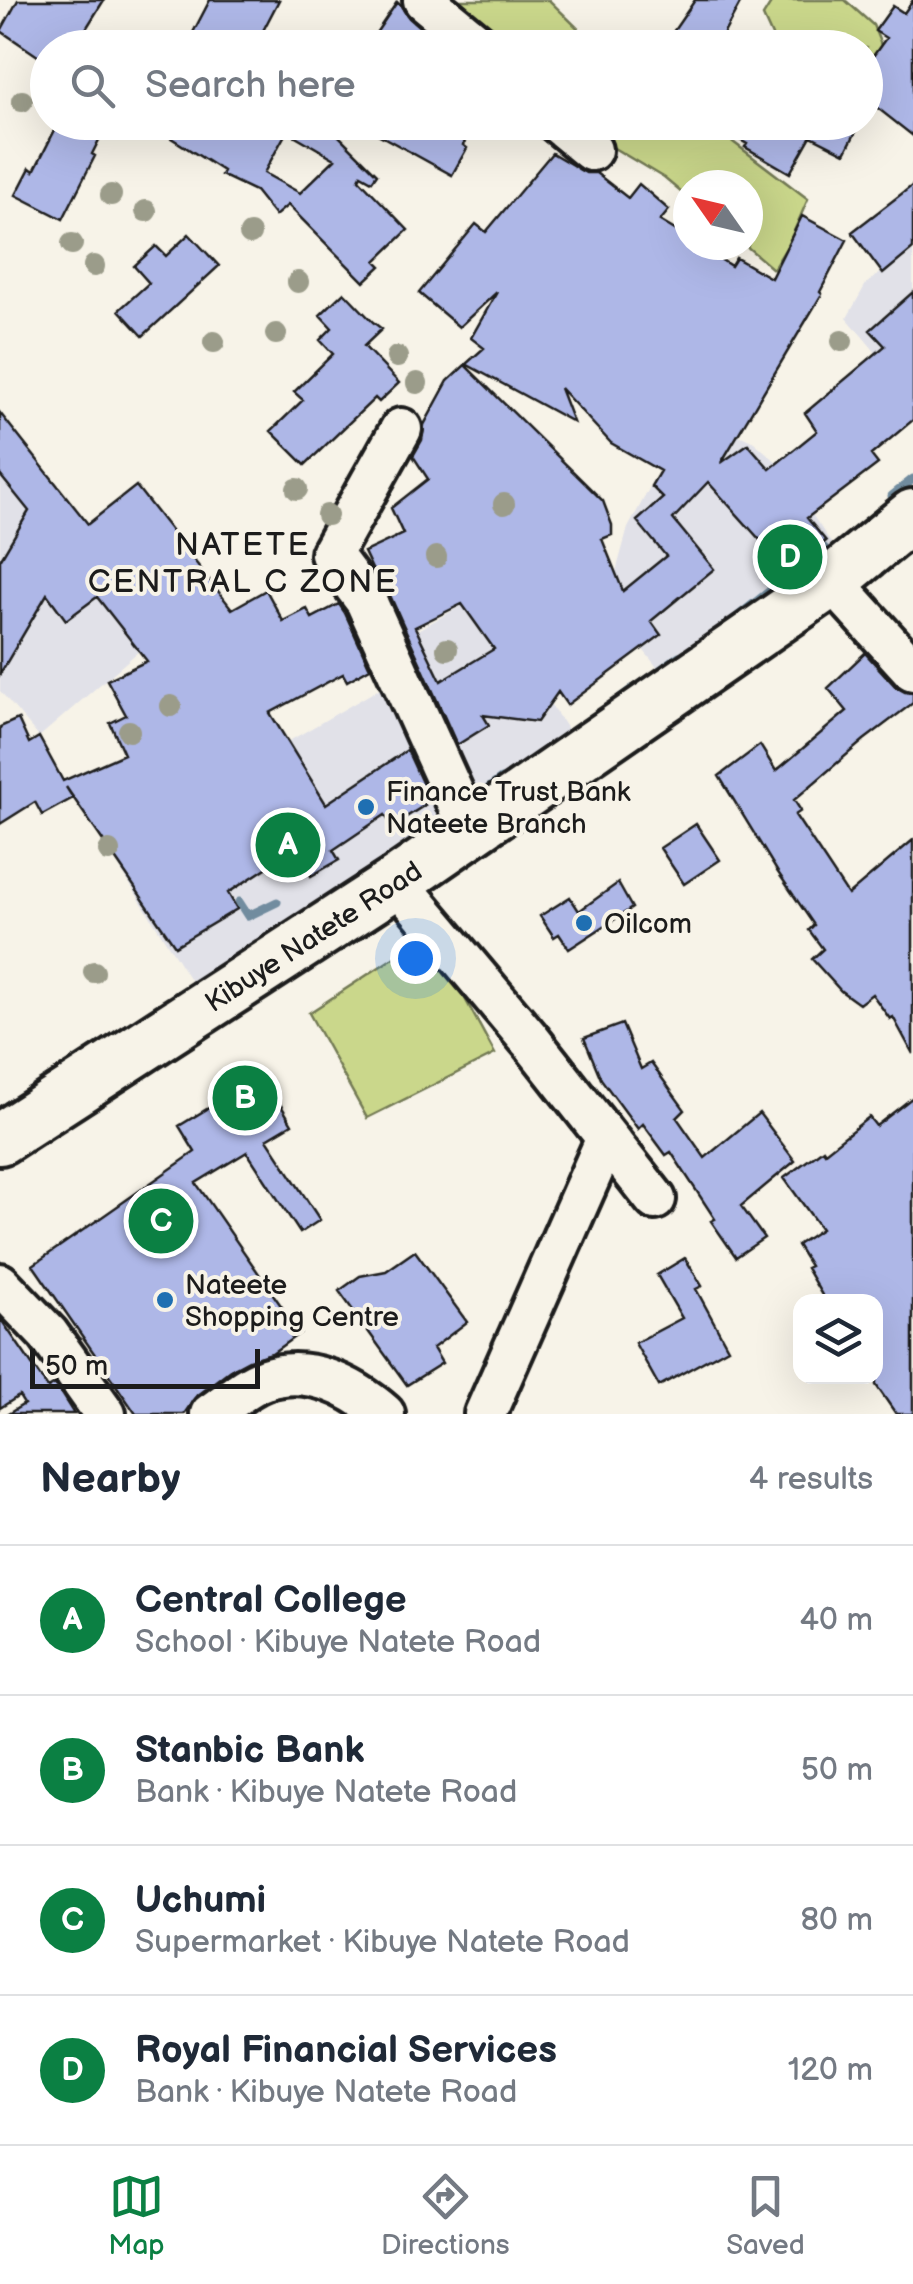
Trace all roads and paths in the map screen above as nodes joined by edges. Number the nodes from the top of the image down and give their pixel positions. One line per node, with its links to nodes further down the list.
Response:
1 (424, 0): 2 (street)
2 (460, 30)
3 (579, 140): 4 (street)
4 (591, 150)
5 (401, 429): 9 (street)
6 (913, 515): 7 (main road, Kibuye Natete Road)
7 (832, 581): 8 (street); 9 (main road, Kibuye Natete Road)
8 (913, 670)
9 (470, 830): 10 (main road, Kibuye Natete Road)
10 (397, 882): 11 (street); 12 (main road, Kibuye Natete Road)
11 (607, 1138): 13 (street); 18 (street)
12 (0, 1140)
13 (655, 1199)
14 (0, 1284): 15 (street)
15 (106, 1414)
16 (211, 1414): 17 (street)
17 (384, 1414)
18 (485, 1414)

